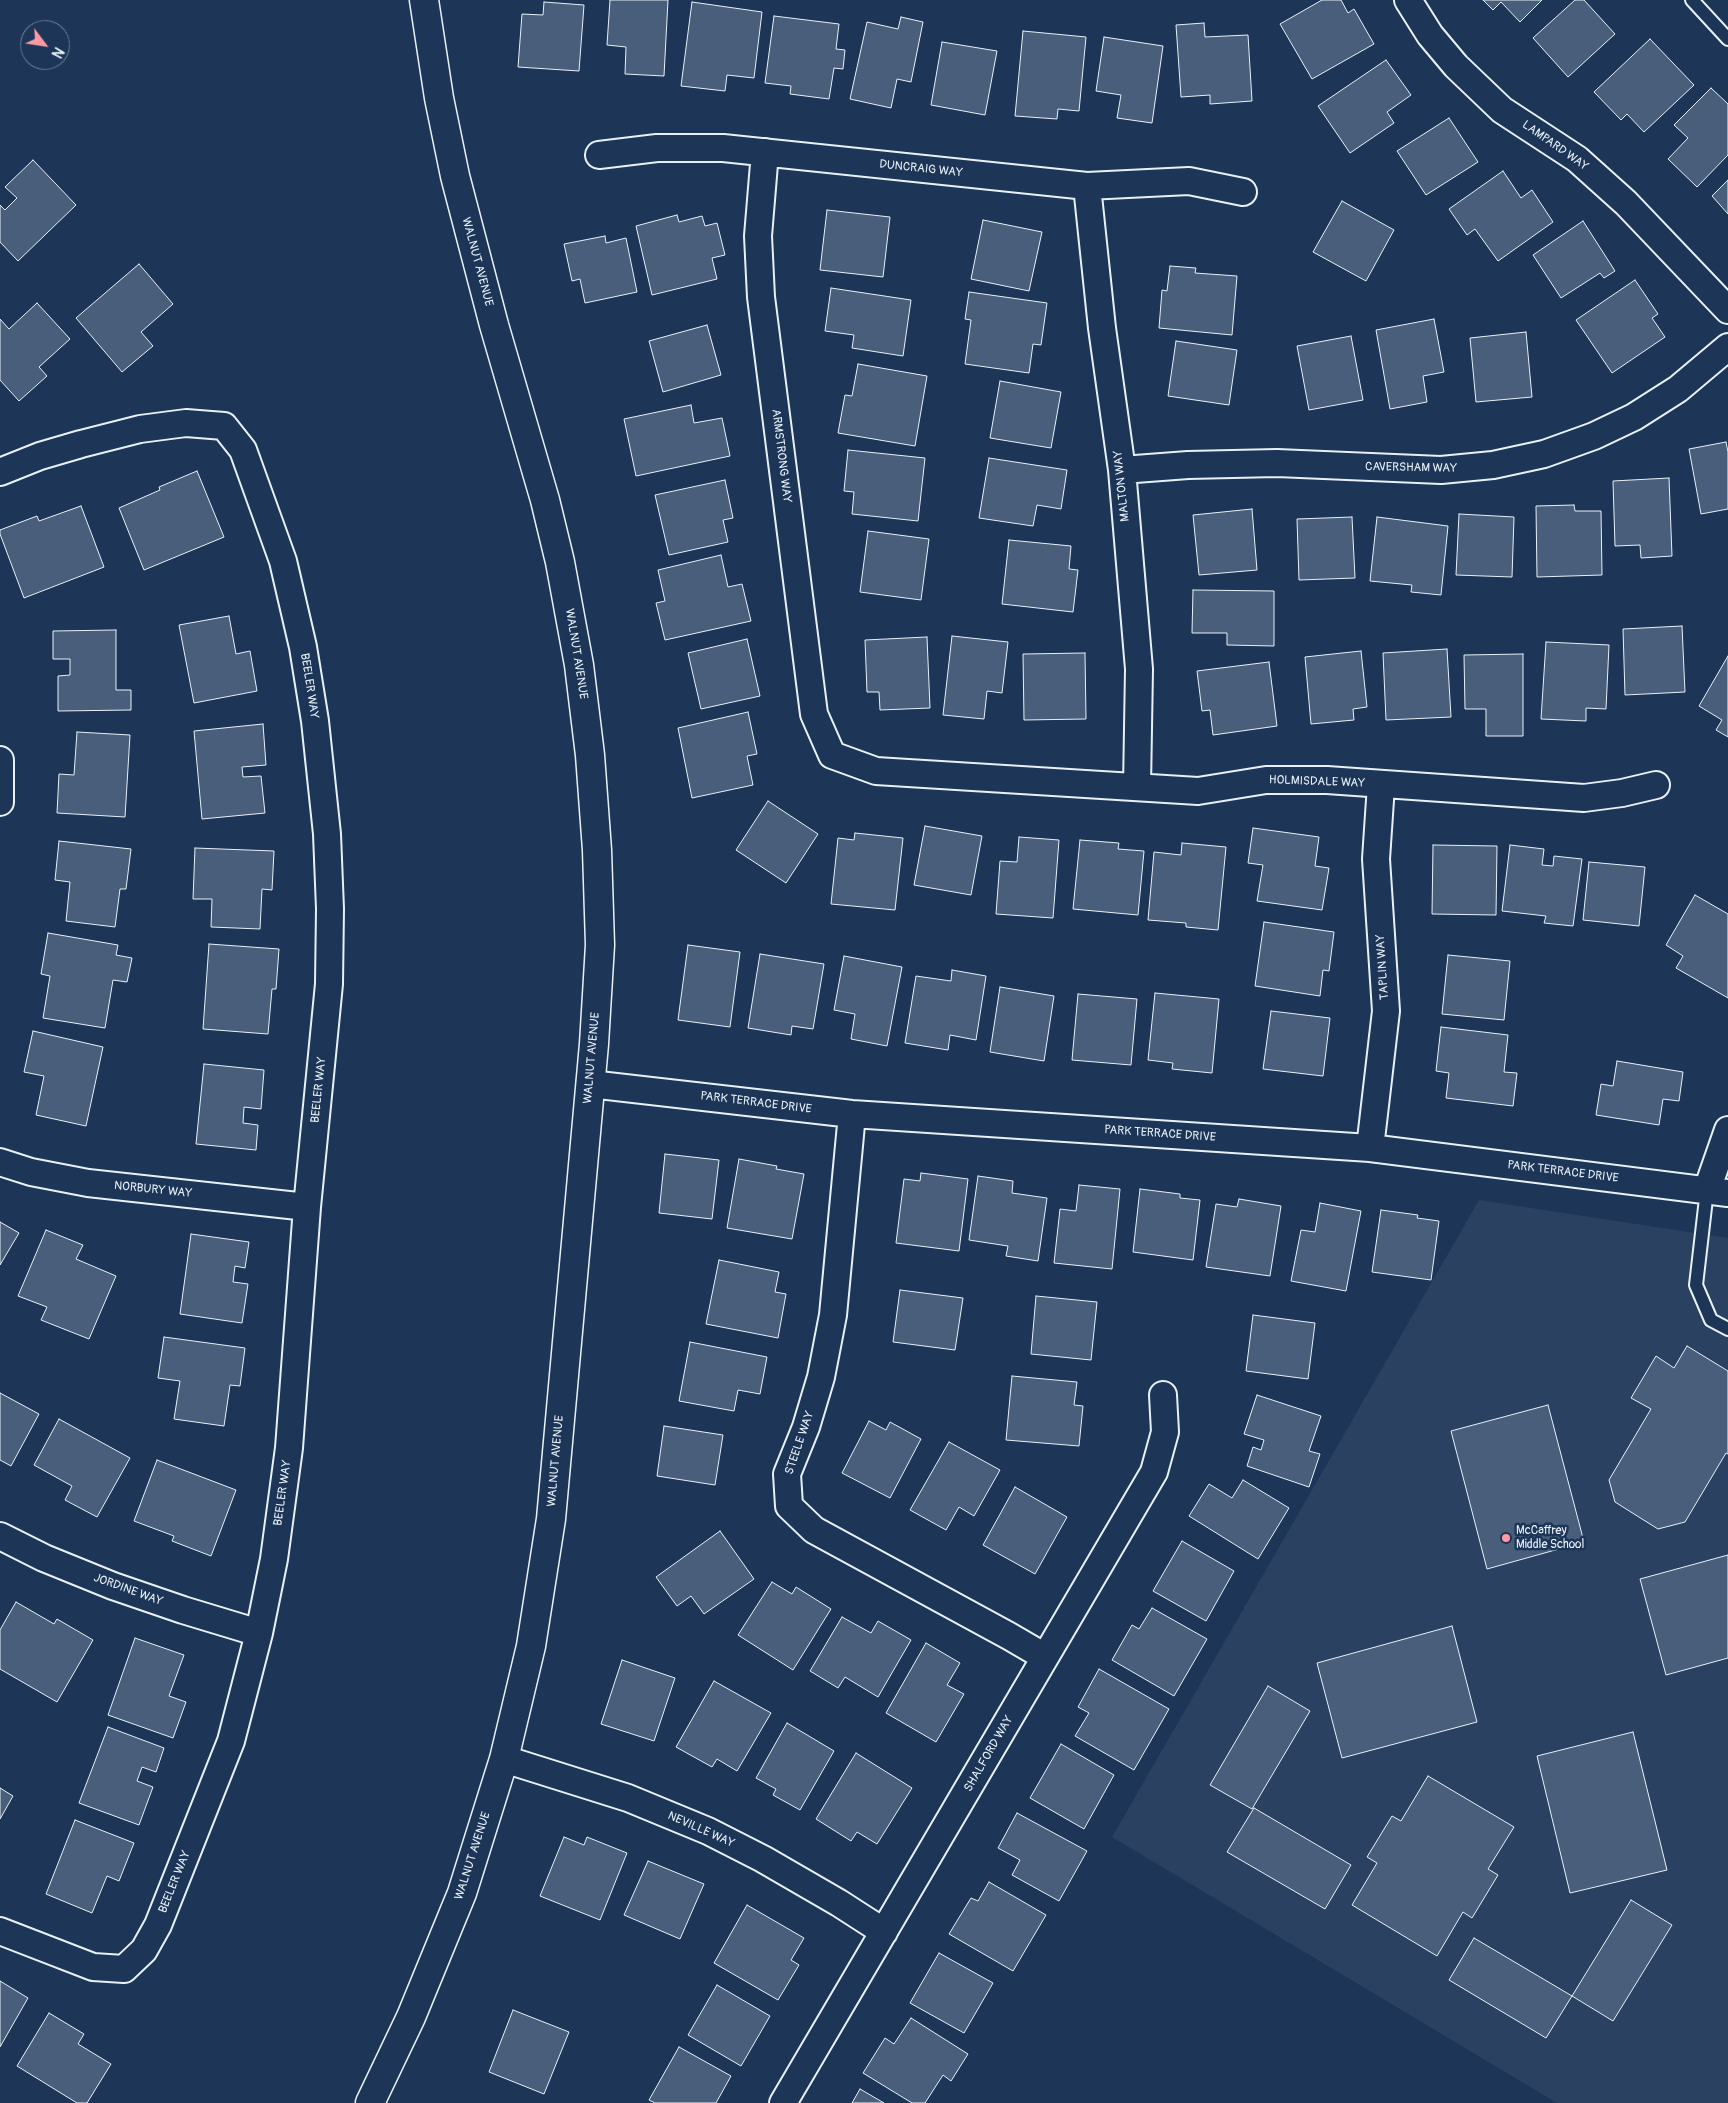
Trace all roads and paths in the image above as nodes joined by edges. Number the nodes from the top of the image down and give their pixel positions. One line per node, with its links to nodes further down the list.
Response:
1 (424, 0): 19 (street, WALNUT AVENUE)
2 (1408, 0): 9 (street, LAMPARD WAY)
3 (1692, 0): 4 (lane)
4 (1728, 39)
5 (765, 152): 6 (street, DUNCRAIG WAY); 7 (street, DUNCRAIG WAY); 13 (street, ARMSTRONG WAY)
6 (598, 155)
7 (1087, 186): 8 (street, DUNCRAIG WAY); 11 (street, MALTON WAY)
8 (1243, 192)
9 (1728, 310)
10 (1728, 348): 11 (street, CAVERSHAM WAY)
11 (1122, 470): 17 (street, MALTON WAY)
12 (0, 472): 25 (street, BEELER WAY)
13 (832, 755): 17 (street, HOLMISDALE WAY)
14 (0, 760): 18 (street)
15 (1381, 784): 16 (street, HOLMISDALE WAY); 17 (street, HOLMISDALE WAY); 22 (street, TAPLIN WAY)
16 (1656, 785)
17 (1136, 788)
18 (0, 802)
19 (590, 1084): 20 (street, PARK TERRACE DRIVE); 31 (street, WALNUT AVENUE)
20 (852, 1114): 22 (street, PARK TERRACE DRIVE); 30 (street, STEELE WAY)
21 (1728, 1130): 24 (street)
22 (1370, 1148): 24 (street, PARK TERRACE DRIVE)
23 (0, 1162): 25 (street, NORBURY WAY)
24 (1718, 1191): 26 (lane)
25 (307, 1207): 29 (street, BEELER WAY)
26 (1728, 1330)
27 (1163, 1395): 30 (street, SHALFORD WAY)
28 (0, 1536): 29 (street, JORDINE WAY)
29 (259, 1633): 32 (street, BEELER WAY)
30 (1045, 1657): 33 (street, SHALFORD WAY)
31 (504, 1759): 33 (street, NEVILLE WAY); 34 (street, WALNUT AVENUE)
32 (0, 1932)
33 (884, 1932): 35 (street, SHALFORD WAY)
34 (370, 2103)
35 (783, 2103)

